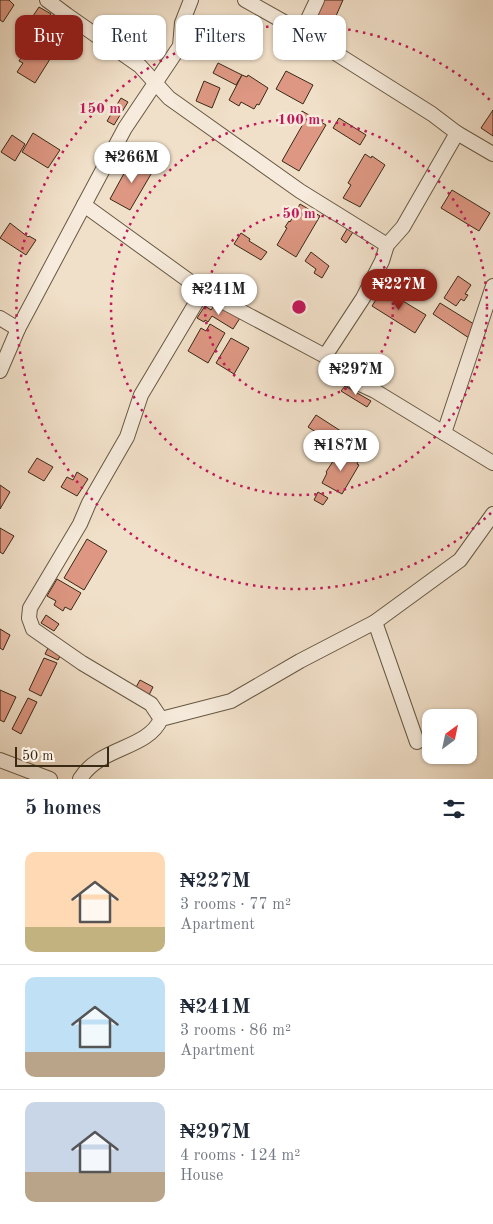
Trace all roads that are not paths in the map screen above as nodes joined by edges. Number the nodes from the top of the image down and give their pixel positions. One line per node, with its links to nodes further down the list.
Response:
1 (47, 0): 8 (street)
2 (191, 0): 8 (street)
3 (246, 0): 5 (street)
4 (317, 0): 6 (street)
5 (273, 15)
6 (310, 15)
7 (346, 60): 9 (street)
8 (156, 81): 11 (street); 12 (street)
9 (457, 133): 10 (street); 12 (street)
10 (493, 154)
11 (84, 205): 14 (street); 16 (street)
12 (387, 245): 17 (street)
13 (493, 286): 19 (street)
14 (203, 291): 17 (street); 23 (street)
15 (0, 318): 16 (street)
16 (18, 329): 18 (street)
17 (325, 356): 19 (street)
18 (0, 371)
19 (444, 433): 20 (street)
20 (493, 463)
21 (493, 514): 22 (street)
22 (375, 622): 23 (street); 24 (street)
23 (161, 719): 27 (street)
24 (416, 742)
25 (0, 760): 26 (street)
26 (50, 779)
27 (80, 779)

